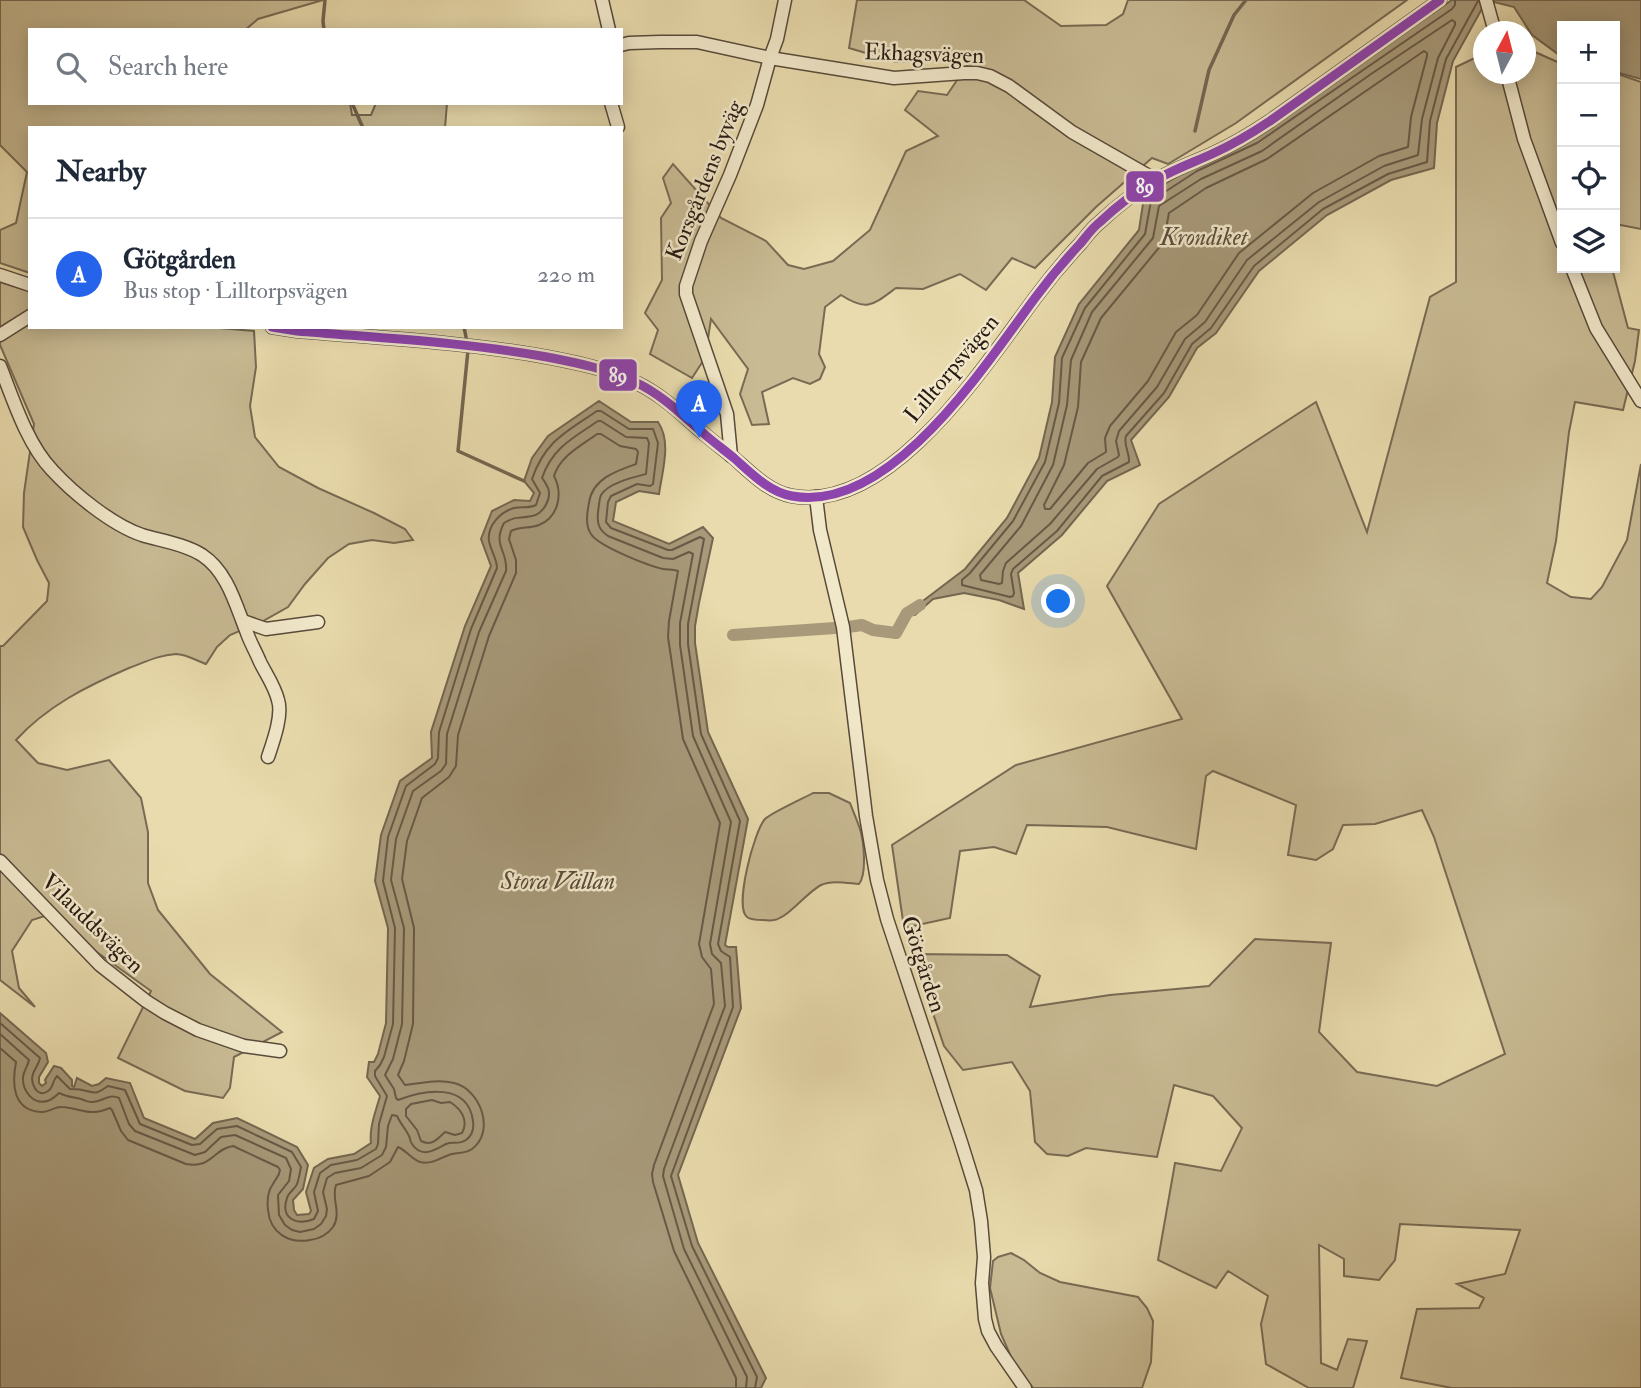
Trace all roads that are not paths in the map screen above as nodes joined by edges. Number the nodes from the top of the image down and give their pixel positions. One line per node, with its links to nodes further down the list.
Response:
1 (602, 0): 4 (street)
2 (785, 0): 6 (street, Korsgårdens byväg)
3 (1440, 0): 10 (street, Lilltorpsvägen)
4 (609, 28)
5 (623, 45): 6 (street, Ekhagsvägen)
6 (770, 58): 10 (street, Ekhagsvägen); 20 (street, Korsgårdens byväg)
7 (1510, 84): 11 (street)
8 (612, 105): 9 (street)
9 (618, 126)
10 (1156, 180): 21 (street, Lilltorpsvägen)
11 (1557, 229)
12 (1574, 273): 19 (street)
13 (0, 275): 14 (street)
14 (28, 284)
15 (28, 317): 17 (street)
16 (284, 329): 20 (street, Lilltorpsvägen)
17 (0, 335)
18 (0, 366): 22 (street)
19 (1641, 401)
20 (731, 456): 21 (street, Lilltorpsvägen)
21 (816, 497): 27 (street, Götgården)
22 (243, 621): 23 (street); 24 (street)
23 (318, 622)
24 (268, 757)
25 (0, 861): 26 (street, Vilauddsvägen)
26 (280, 1051)
27 (1025, 1388)

